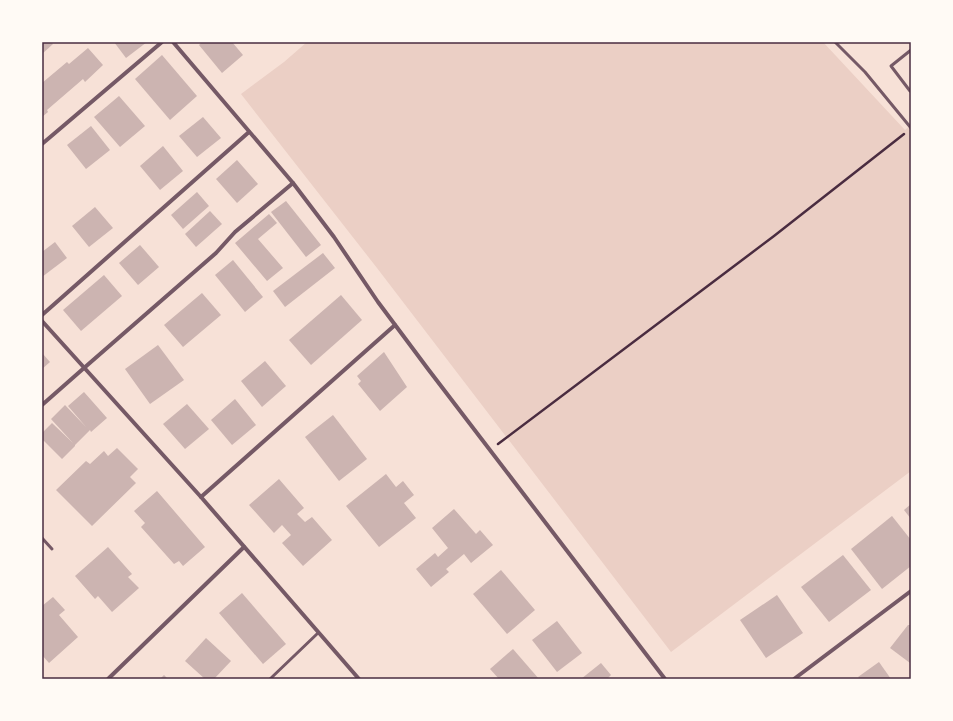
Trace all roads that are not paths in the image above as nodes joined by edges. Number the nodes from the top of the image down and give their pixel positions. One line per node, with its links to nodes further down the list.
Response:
1 (162, 42): 9 (street)
2 (181, 42): 4 (street)
3 (835, 42): 7 (lane)
4 (175, 44): 8 (street)
5 (911, 50): 6 (lane)
6 (911, 91)
7 (911, 128)
8 (250, 132): 10 (street); 11 (street)
9 (42, 144)
10 (293, 182): 13 (street); 14 (street)
11 (42, 315)
12 (42, 321): 14 (street)
13 (395, 325): 16 (street); 25 (street)
14 (84, 368): 15 (street); 16 (street)
15 (42, 405)
16 (200, 497): 18 (street)
17 (42, 538): 19 (lane)
18 (244, 547): 21 (street); 22 (street)
19 (52, 549)
20 (911, 591): 26 (street)
21 (318, 632): 23 (lane); 24 (street)
22 (108, 679)
23 (270, 679)
24 (360, 679)
25 (664, 679)
26 (794, 679)

